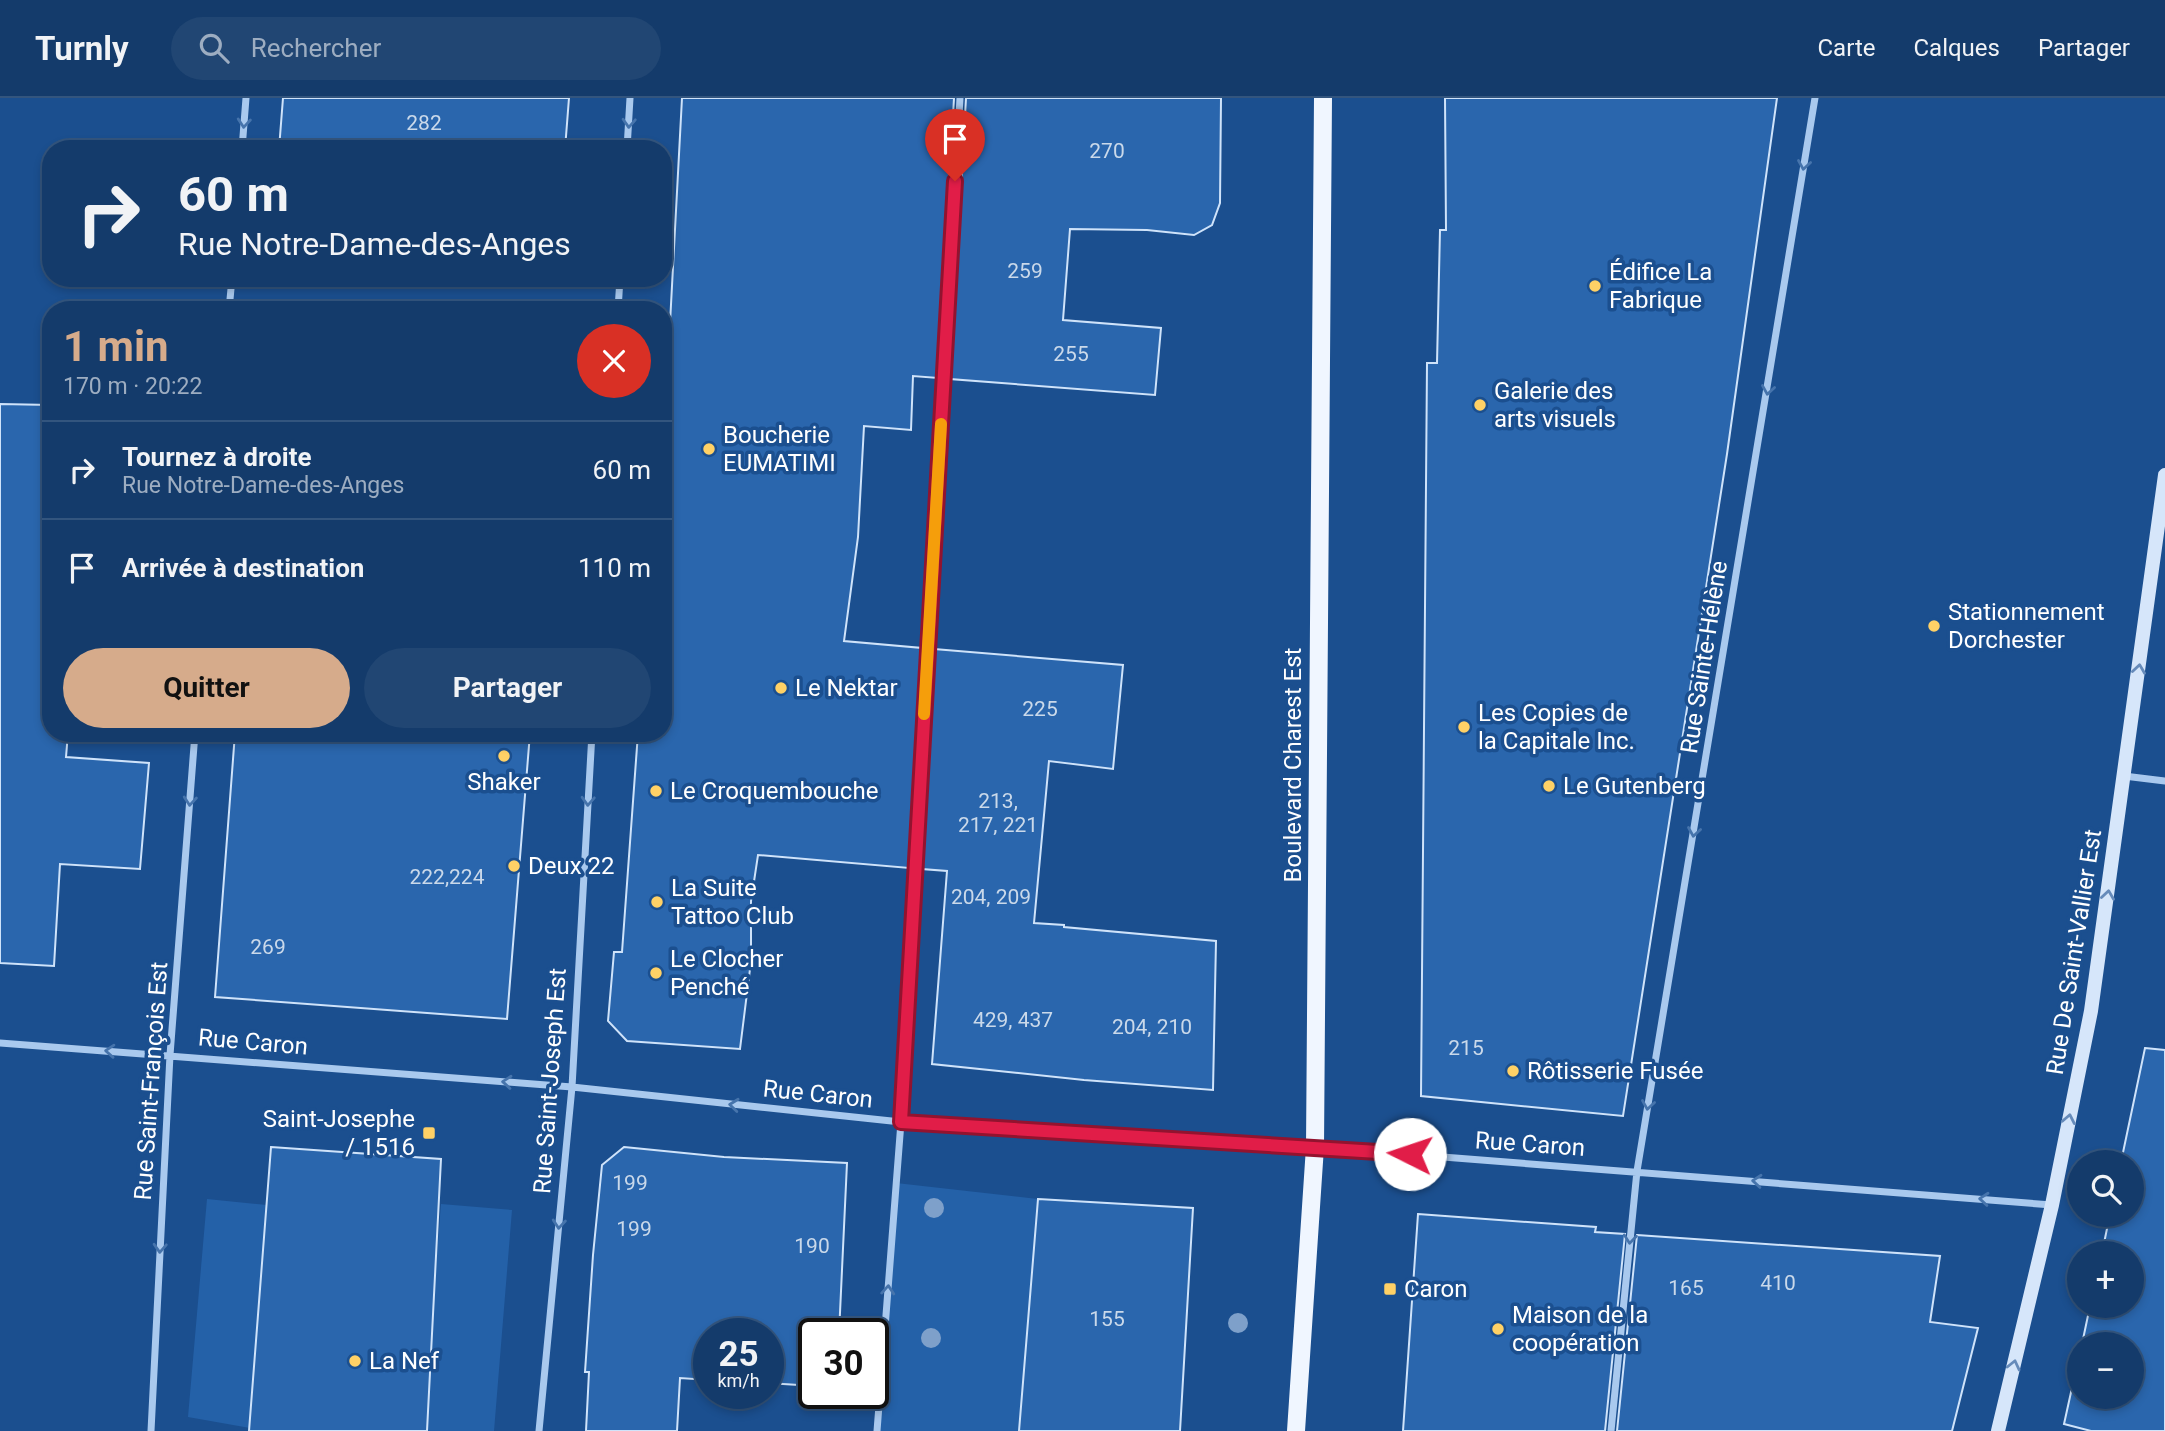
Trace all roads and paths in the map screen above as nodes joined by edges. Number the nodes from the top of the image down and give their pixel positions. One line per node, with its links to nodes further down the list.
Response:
1 (246, 98): 6 (street, one-way to 6)
2 (631, 98): 7 (street, one-way to 7)
3 (960, 98): 16 (street)
4 (1323, 98): 17 (main road, Boulevard Charest Est)
5 (1815, 98): 18 (street, Rue Sainte-Hélène, one-way to 18)
6 (243, 140)
7 (628, 140)
8 (2165, 475): 11 (street, Rue De Saint-Vallier Est, one-way to 8)
9 (194, 742): 14 (street, Rue Saint-François Est, one-way to 14)
10 (591, 742): 15 (street, Rue Saint-Joseph Est, one-way to 15)
11 (2124, 776): 12 (street); 19 (street, Rue De Saint-Vallier Est, one-way to 11)
12 (2165, 781)
13 (0, 1042): 14 (street, Rue Caron, one-way to 13)
14 (170, 1055): 15 (street, Rue Caron, one-way to 14); 20 (street, Rue Saint-François Est, one-way to 20)
15 (572, 1087): 16 (street, Rue Caron, one-way to 15); 21 (street, Rue Saint-Joseph Est, one-way to 21)
16 (901, 1122): 17 (street, Rue Caron); 22 (street, one-way to 16)
17 (1315, 1147): 18 (street, Rue Caron); 23 (main road, Boulevard Charest Est)
18 (1637, 1171): 19 (street, Rue Caron, one-way to 18); 24 (street, Rue Sainte-Hélène, one-way to 24)
19 (2052, 1205): 25 (street, Rue De Saint-Vallier Est, one-way to 19)
20 (151, 1431)
21 (539, 1431)
22 (877, 1431)
23 (1296, 1431)
24 (1611, 1431)
25 (1998, 1431)

